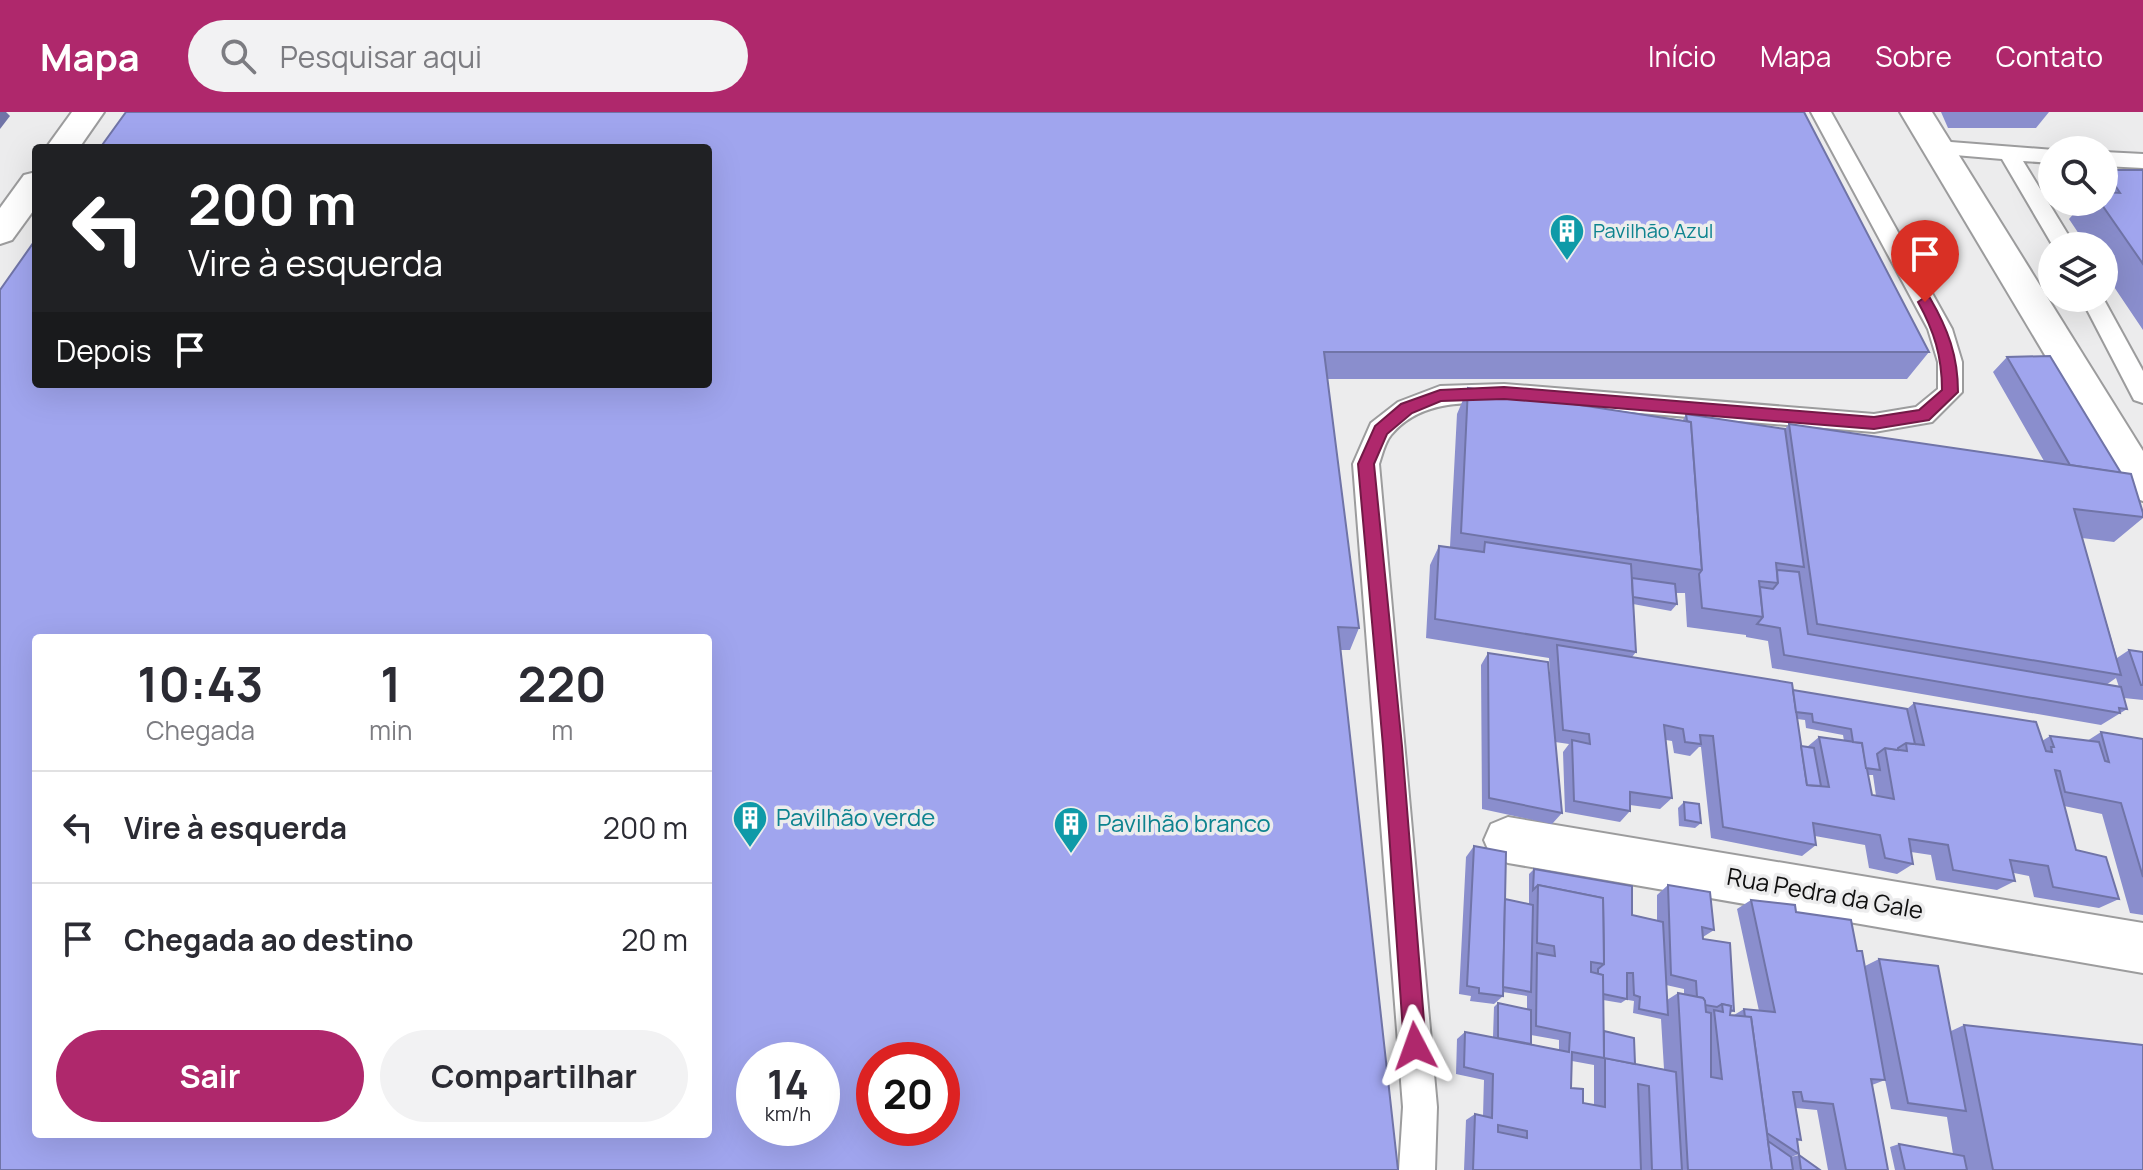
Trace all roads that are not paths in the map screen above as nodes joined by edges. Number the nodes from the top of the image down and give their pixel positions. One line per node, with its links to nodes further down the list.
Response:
1 (88, 112): 4 (street)
2 (1821, 112): 18 (lane)
3 (1916, 112): 5 (street)
4 (65, 144)
5 (1938, 148): 6 (lane); 15 (street)
6 (2009, 154): 7 (lane); 12 (lane)
7 (2038, 155)
8 (2118, 160): 9 (lane)
9 (2143, 161)
10 (32, 188): 11 (street)
11 (0, 232)
12 (2056, 232)
13 (2099, 312): 14 (lane)
14 (2143, 394)
15 (2143, 485)
16 (1508, 840): 17 (street, Rua Pedra da Gale)
17 (2143, 948)
18 (1417, 1170)

